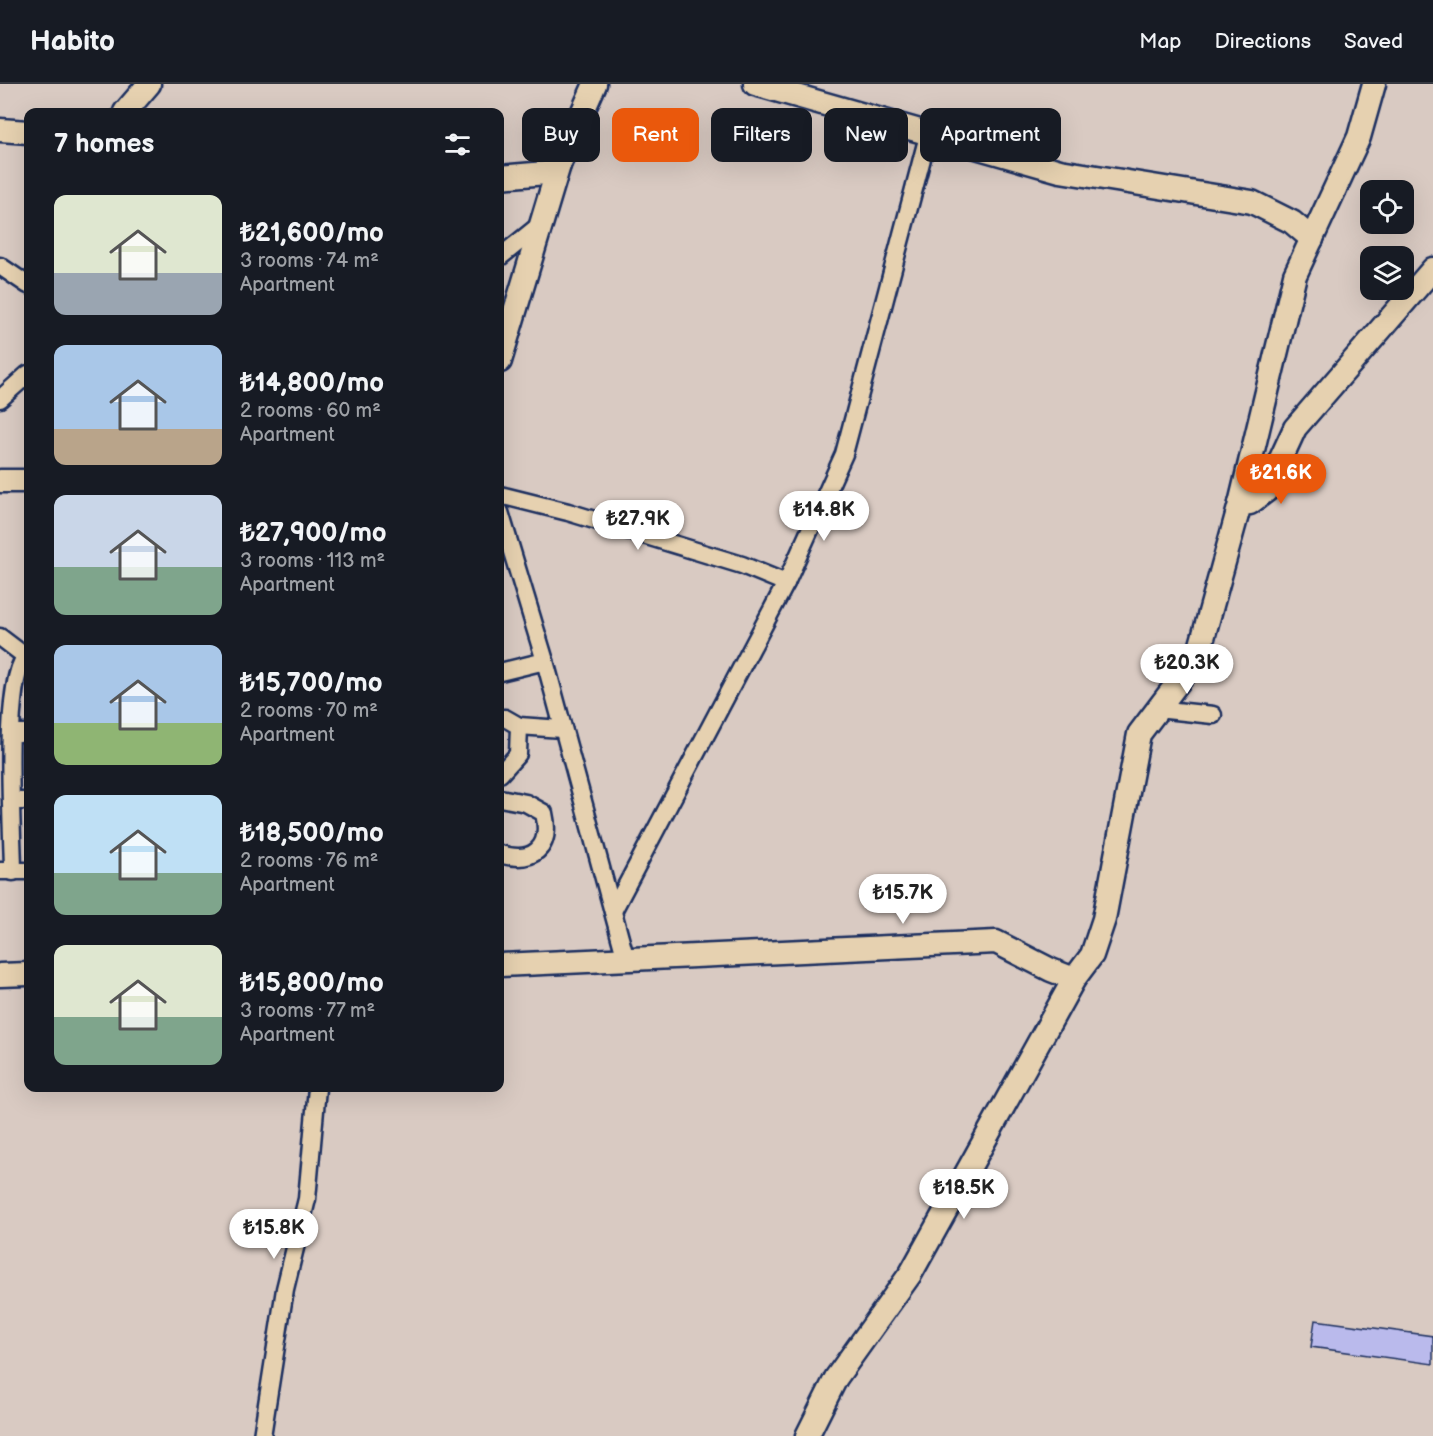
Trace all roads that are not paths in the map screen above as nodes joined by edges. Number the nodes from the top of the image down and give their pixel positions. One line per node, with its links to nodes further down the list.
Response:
1 (149, 84): 5 (street)
2 (595, 84): 11 (street)
3 (755, 84): 7 (street)
4 (1374, 84): 14 (street)
5 (128, 108)
6 (0, 130): 8 (street)
7 (920, 130)
8 (24, 132)
9 (921, 162): 28 (street)
10 (1030, 162): 14 (street)
11 (560, 165): 12 (street); 13 (street)
12 (504, 177)
13 (541, 224): 15 (street); 19 (street)
14 (1312, 239): 26 (street)
15 (504, 254)
16 (0, 266): 18 (street)
17 (1433, 269): 26 (street)
18 (24, 282)
19 (507, 316): 20 (street)
20 (504, 335)
21 (24, 378): 22 (street)
22 (0, 399)
23 (0, 481): 24 (street)
24 (24, 481)
25 (504, 496): 28 (street)
26 (1240, 504): 34 (street)
27 (504, 526): 31 (street)
28 (786, 583): 46 (street)
29 (0, 636): 30 (street)
30 (24, 653)
31 (544, 661): 33 (street); 39 (street)
32 (24, 663): 37 (street)
33 (504, 671)
34 (1157, 709): 35 (street); 51 (street)
35 (1213, 715)
36 (504, 718): 38 (street)
37 (8, 721): 40 (street); 43 (street)
38 (519, 726): 39 (street); 41 (street)
39 (562, 729): 46 (street)
40 (24, 731)
41 (504, 770)
42 (504, 799): 44 (street)
43 (21, 801): 45 (street)
44 (504, 855)
45 (14, 871)
46 (613, 911): 47 (street)
47 (626, 960): 48 (street); 51 (street)
48 (504, 965)
49 (24, 974): 50 (street)
50 (0, 975)
51 (1074, 979): 54 (street)
52 (317, 1092): 53 (street)
53 (262, 1436)
54 (807, 1436)

